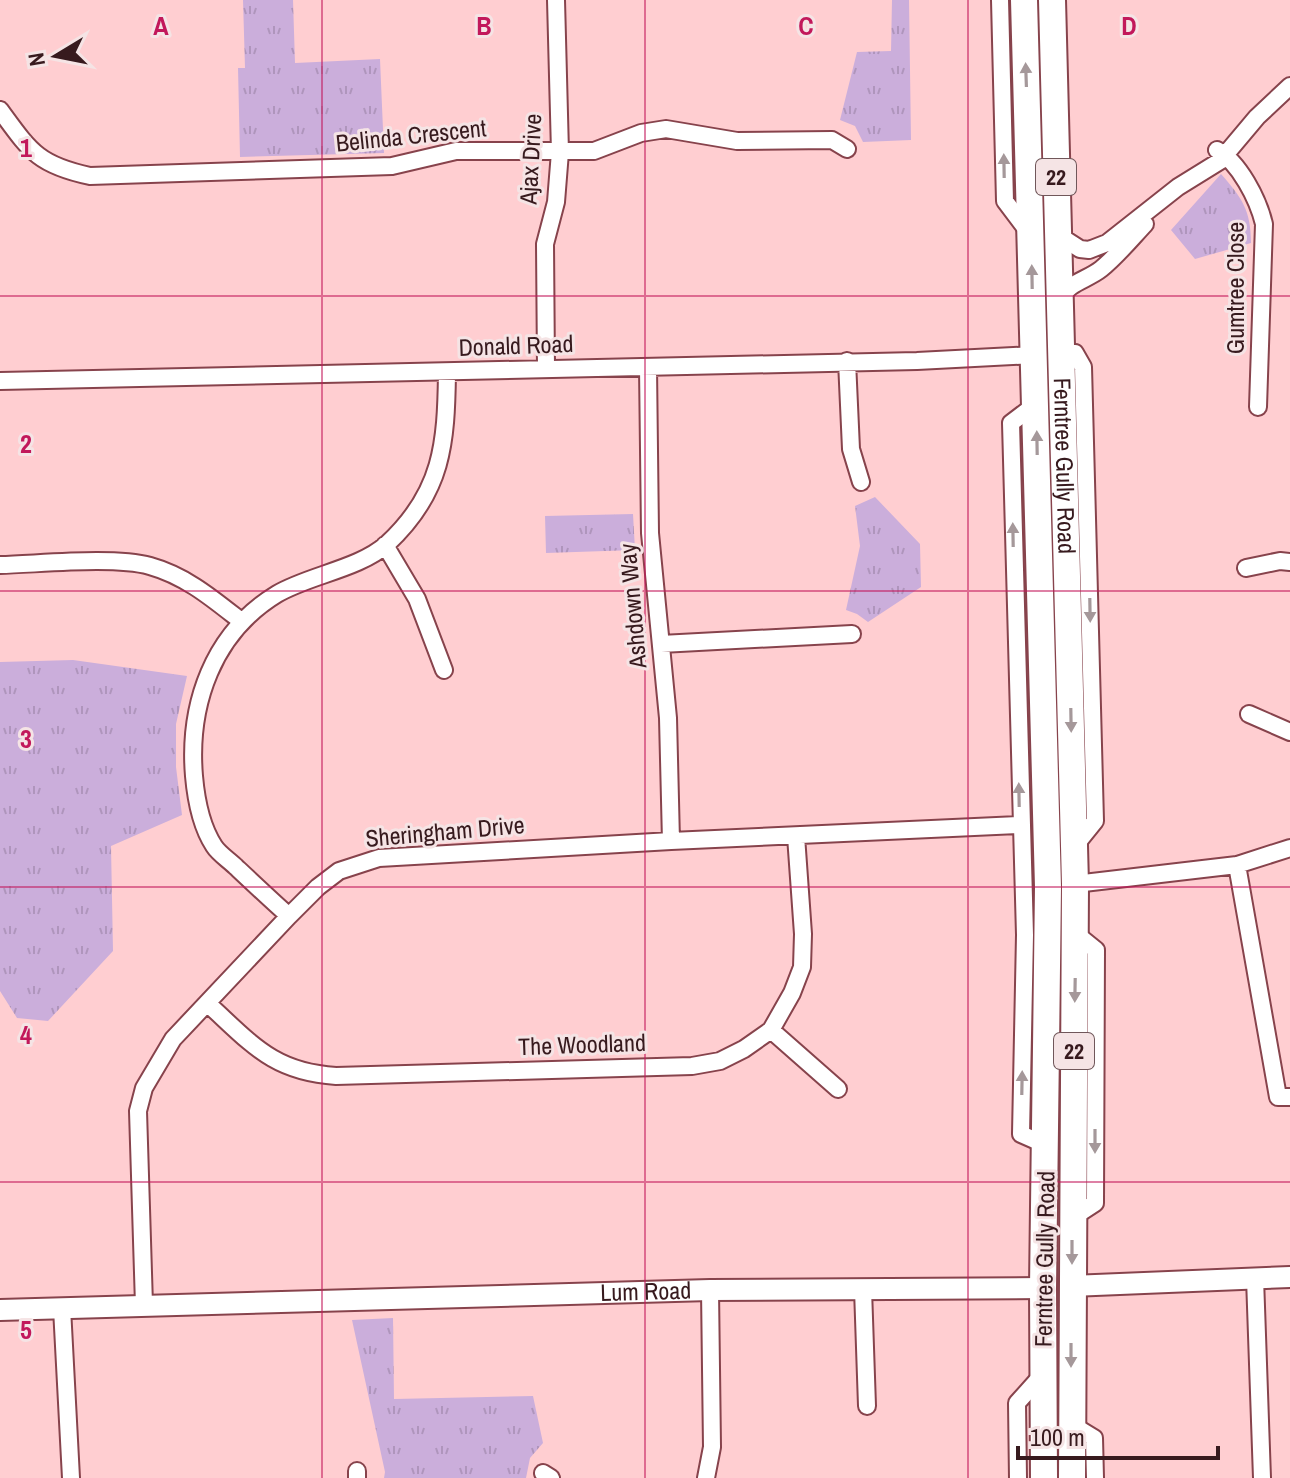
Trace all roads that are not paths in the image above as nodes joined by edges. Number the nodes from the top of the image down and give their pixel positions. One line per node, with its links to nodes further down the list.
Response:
1 (556, 0): 10 (street, Ajax Drive)
2 (1000, 0): 14 (street, one-way to 2)
3 (1024, 0): 9 (main road, Ferntree Gully Road / 22, one-way to 3)
4 (1052, 0): 6 (main road, Ferntree Gully Road / 22)
5 (1290, 86): 11 (street)
6 (1054, 107): 9 (main road); 13 (main road, Ferntree Gully Road / 22)
7 (0, 110): 10 (street, Belinda Crescent)
8 (847, 149): 10 (street, Belinda Crescent)
9 (1028, 149): 14 (main road, Ferntree Gully Road / 22)
10 (560, 152): 20 (street, Ajax Drive)
11 (1221, 155): 12 (street); 24 (street, Gumtree Close)
12 (1178, 187): 13 (street); 15 (street)
13 (1058, 231): 15 (main road, Ferntree Gully Road / 22)
14 (1031, 235): 17 (main road, Ferntree Gully Road / 22, one-way to 14)
15 (1060, 298): 16 (main road, Ferntree Gully Road / 22)
16 (1061, 354): 17 (main road); 41 (main road, Ferntree Gully Road / 22, one-way to 41)
17 (1034, 355): 18 (street, Donald Road); 23 (main road, Ferntree Gully Road / 22)
18 (847, 361): 19 (street, Donald Road); 25 (street)
19 (648, 367): 20 (street, Donald Road); 32 (street, Ashdown Way)
20 (546, 368): 21 (street, Donald Road)
21 (447, 373): 22 (street, Donald Road); 26 (street)
22 (0, 381)
23 (1036, 404): 36 (street, Ferntree Gully Road, one-way to 23); 42 (main road, Ferntree Gully Road / 22, one-way to 23)
24 (1258, 407)
25 (861, 482)
26 (385, 545): 30 (street); 33 (street)
27 (1290, 562): 29 (street)
28 (0, 565): 30 (street)
29 (1246, 568)
30 (241, 621): 43 (street)
31 (852, 634): 32 (street)
32 (661, 644): 38 (street, Ashdown Way)
33 (444, 670)
34 (1249, 714): 35 (street)
35 (1290, 732)
36 (1020, 825): 37 (street, Sheringham Drive); 50 (street, Ferntree Gully Road, one-way to 36)
37 (796, 836): 38 (street, Sheringham Drive); 46 (street, The Woodland)
38 (671, 841): 43 (street, Sheringham Drive)
39 (1290, 848): 40 (street)
40 (1237, 865): 41 (street); 48 (street)
41 (1075, 884): 42 (main road); 44 (main road, Ferntree Gully Road / 22)
42 (1048, 887): 50 (main road, Ferntree Gully Road / 22)
43 (289, 916): 45 (street, Sheringham Drive)
44 (1075, 933): 49 (main road, Ferntree Gully Road / 22, one-way to 49); 51 (street, Ferntree Gully Road, one-way to 51)
45 (208, 1004): 46 (street, The Woodland); 58 (street, Sheringham Drive)
46 (771, 1030): 47 (street)
47 (838, 1089)
48 (1290, 1097)
49 (1073, 1144): 50 (main road); 51 (main road, Ferntree Gully Road / 22)
50 (1046, 1145): 55 (main road, Ferntree Gully Road / 22)
51 (1072, 1218): 54 (main road, Ferntree Gully Road / 22, one-way to 54)
52 (1290, 1277): 53 (street, Lum Road)
53 (1255, 1278): 54 (street, Lum Road); 71 (street)
54 (1071, 1286): 55 (main road, Lum Road); 64 (main road, Ferntree Gully Road / 22, one-way to 64)
55 (1043, 1288): 56 (street, Lum Road); 61 (main road, Ferntree Gully Road / 22)
56 (863, 1289): 57 (street, Lum Road); 62 (street)
57 (710, 1290): 58 (street, Lum Road); 66 (street)
58 (144, 1305): 59 (street, Lum Road)
59 (62, 1308): 60 (street, Lum Road); 65 (street)
60 (0, 1310)
61 (1043, 1373): 63 (main road, Ferntree Gully Road / 22); 67 (street, Ferntree Gully Road)
62 (867, 1406)
63 (1043, 1424): 64 (main road); 68 (main road, Ferntree Gully Road / 22)
64 (1071, 1424): 69 (main road, Ferntree Gully Road / 22); 70 (street)
65 (71, 1478)
66 (706, 1478)
67 (1018, 1478)
68 (1044, 1478)
69 (1072, 1478)
70 (1095, 1478)
71 (1262, 1478)

